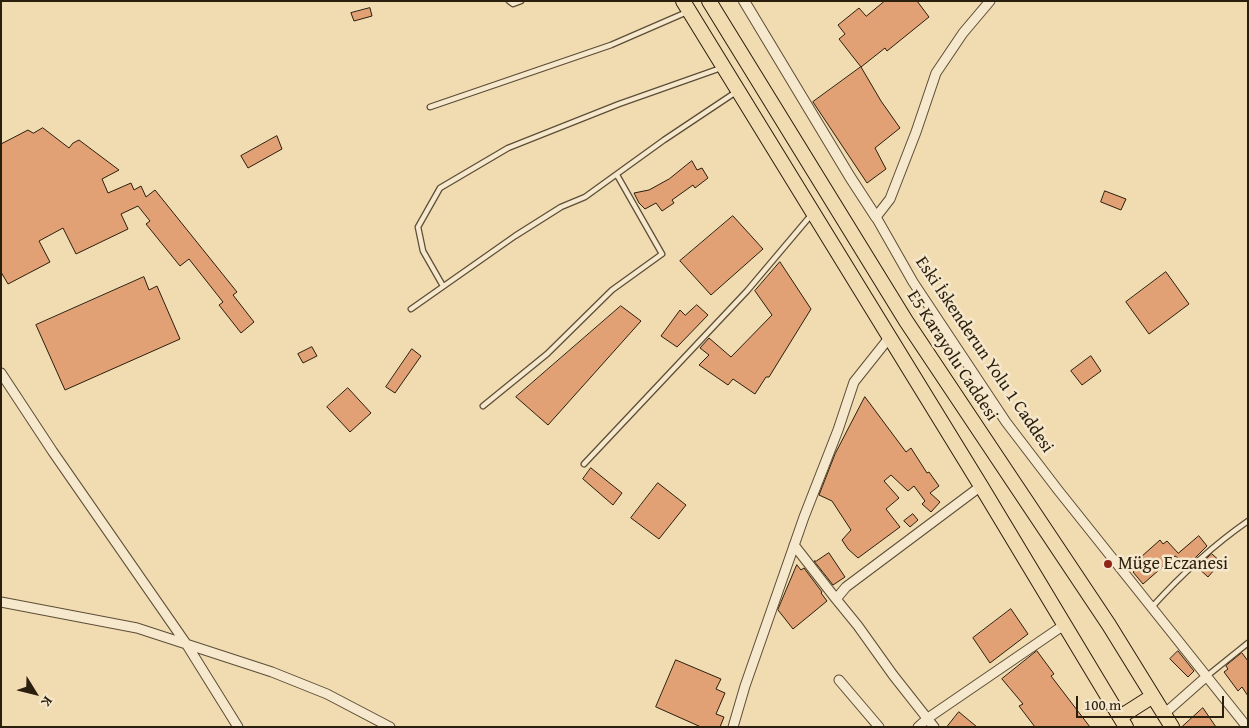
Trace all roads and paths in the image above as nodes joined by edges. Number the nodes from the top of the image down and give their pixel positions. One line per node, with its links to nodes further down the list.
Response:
1 (509, 1): 2 (lane)
2 (521, 1)
3 (709, 1): 30 (highway, E5 Karayolu Caddesi)
4 (744, 1): 12 (street, Eski İskenderun Yolu 1 Caddesi)
5 (990, 1): 12 (street)
6 (686, 6): 7 (highway); 9 (lane)
7 (723, 68): 8 (highway); 13 (lane)
8 (738, 91): 10 (lane); 11 (highway)
9 (430, 107)
10 (617, 175): 13 (lane); 17 (lane)
11 (812, 213): 15 (highway); 18 (lane)
12 (876, 217): 24 (street, Eski İskenderun Yolu 1 Caddesi)
13 (443, 286): 14 (lane)
14 (411, 309)
15 (889, 338): 19 (highway); 21 (street)
16 (1, 373): 27 (street)
17 (483, 406)
18 (584, 464)
19 (981, 486): 22 (street); 25 (highway)
20 (1248, 520): 24 (lane)
21 (794, 545): 22 (street); 36 (street)
22 (836, 599): 32 (street)
23 (1, 602): 27 (street)
24 (1152, 607): 28 (street, Eski İskenderun Yolu 1 Caddesi)
25 (1064, 624): 32 (street); 33 (highway)
26 (1248, 643): 28 (lane)
27 (187, 645): 34 (street); 35 (street)
28 (1207, 676): 31 (street); 41 (street, Eski İskenderun Yolu 1 Caddesi)
29 (839, 680): 37 (street)
30 (1153, 696): 31 (highway, E5 Karayolu Caddesi); 33 (highway)
31 (1164, 714): 40 (highway, E5 Karayolu Caddesi)
32 (928, 718): 38 (street); 39 (street)
33 (1123, 722)
34 (238, 727)
35 (390, 727)
36 (733, 727)
37 (879, 727)
38 (918, 727)
39 (934, 727)
40 (1172, 727)
41 (1247, 727)

